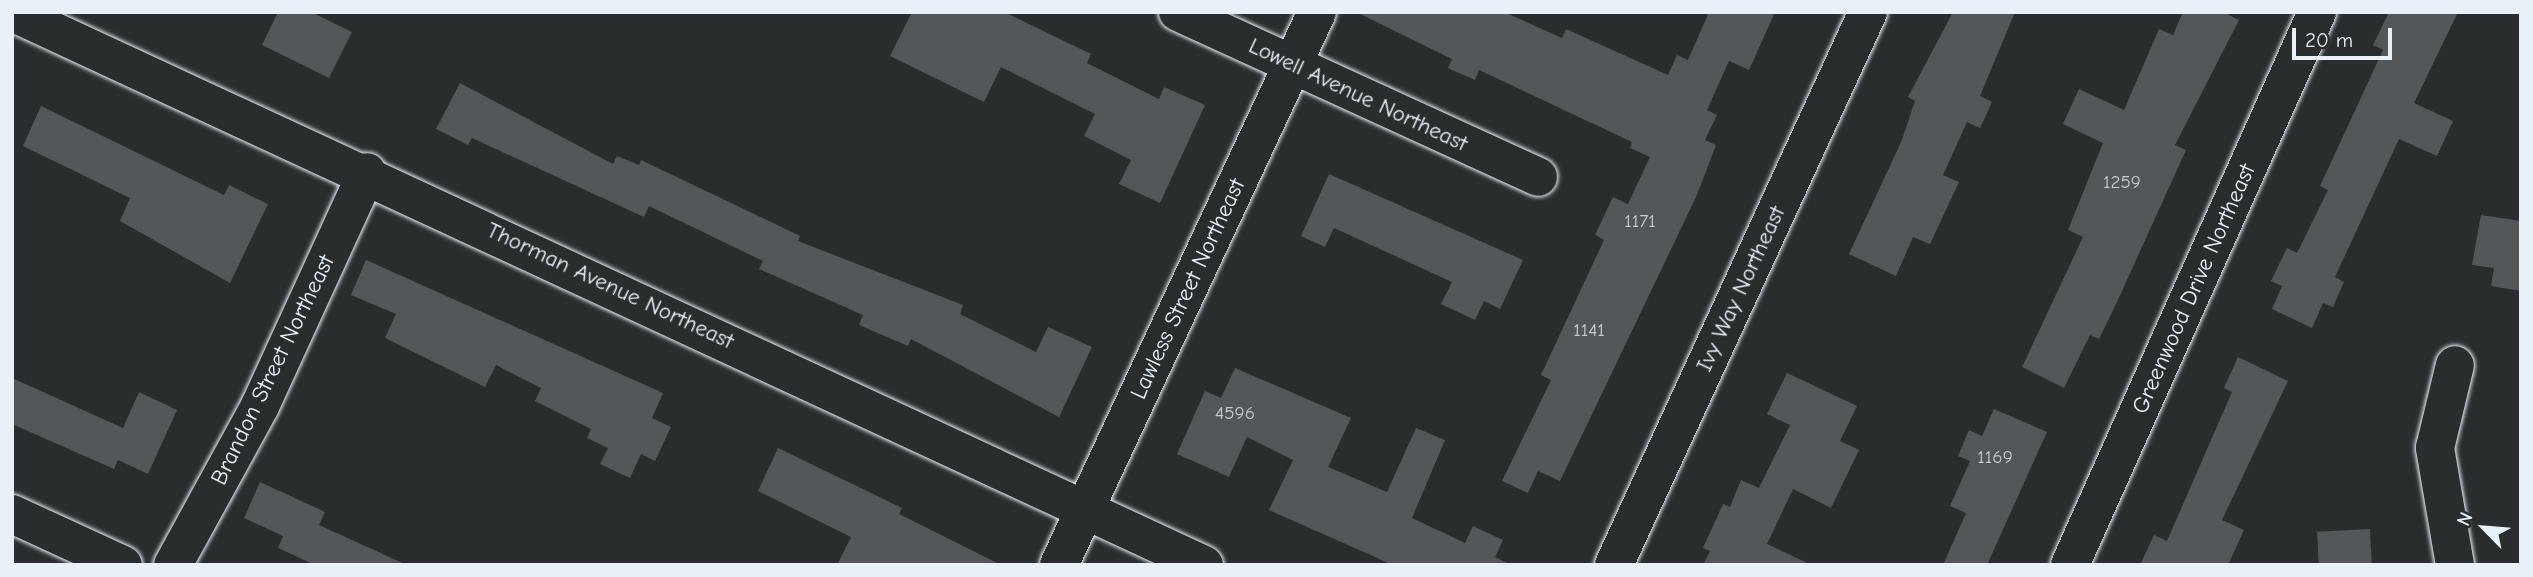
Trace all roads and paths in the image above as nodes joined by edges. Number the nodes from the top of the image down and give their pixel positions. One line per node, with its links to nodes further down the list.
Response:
1 (12, 12): 7 (street, Thorman Avenue Northeast)
2 (1178, 12): 6 (street, Lowell Avenue Northeast)
3 (1317, 12): 6 (street, Lawless Street Northeast)
4 (1868, 12): 16 (street, Ivy Way Northeast)
5 (2317, 12): 17 (street, Greenwood Drive Northeast)
6 (1292, 65): 8 (street, Lowell Avenue Northeast); 10 (street, Lawless Street Northeast)
7 (367, 172): 10 (street, Thorman Avenue Northeast); 13 (street, Brandon Street Northeast)
8 (1538, 177)
9 (2455, 365): 18 (street)
10 (1085, 509): 14 (street, Lawless Street Northeast); 15 (street, Thorman Avenue Northeast)
11 (12, 514): 12 (street)
12 (123, 565)
13 (173, 565)
14 (1059, 565)
15 (1204, 565)
16 (1614, 565)
17 (2070, 565)
18 (2455, 565)

